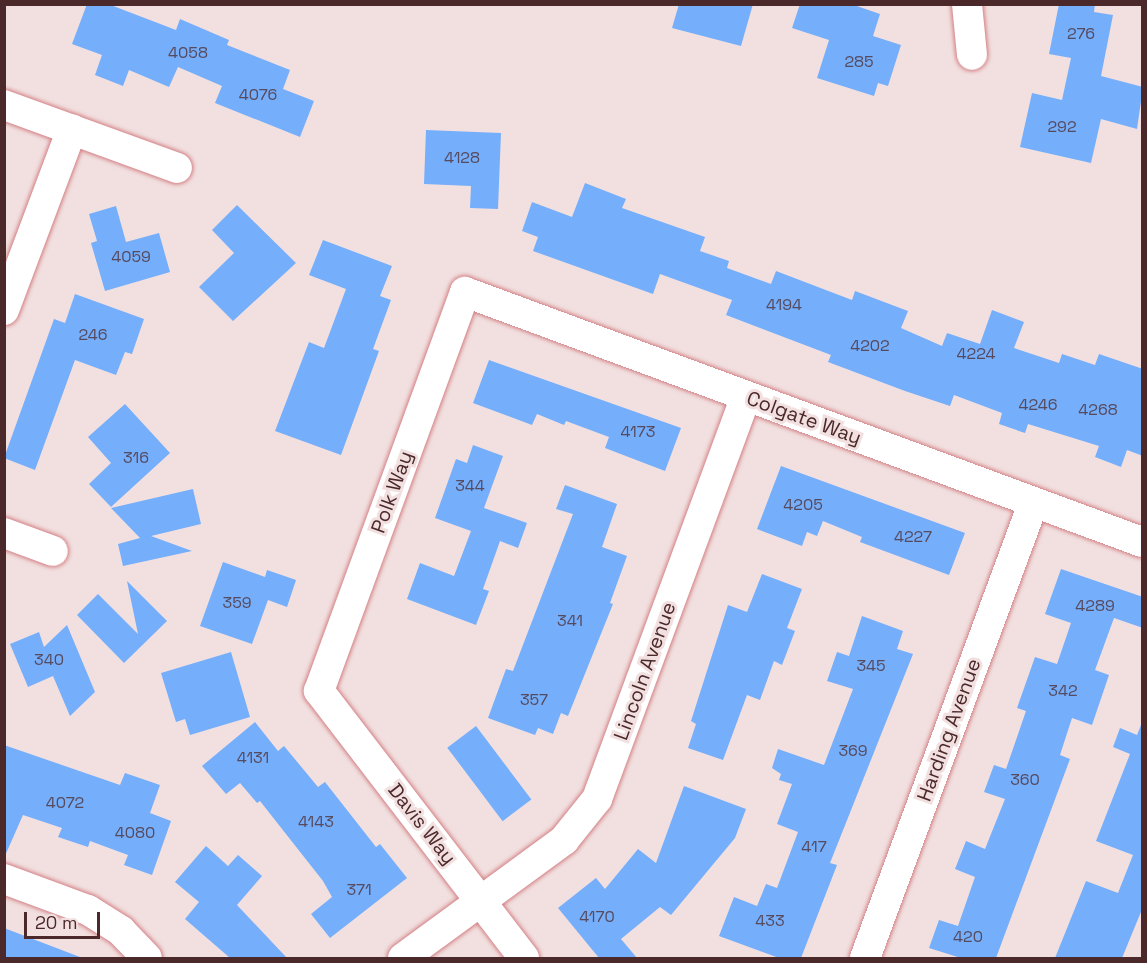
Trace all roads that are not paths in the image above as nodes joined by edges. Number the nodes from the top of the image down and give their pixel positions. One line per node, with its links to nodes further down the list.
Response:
1 (967, 4): 2 (street)
2 (972, 55)
3 (4, 105): 4 (street)
4 (72, 129): 5 (street); 7 (street)
5 (177, 168)
6 (465, 292): 8 (street, Colgate Way); 13 (street, Polk Way)
7 (4, 310)
8 (746, 397): 9 (street, Colgate Way); 15 (street, Lincoln Avenue)
9 (1034, 502): 11 (street, Colgate Way); 19 (street, Harding Avenue)
10 (4, 533): 12 (street)
11 (1143, 542)
12 (53, 551)
13 (319, 691): 15 (street, Davis Way)
14 (4, 879): 16 (street)
15 (481, 902): 17 (street, Lincoln Avenue); 18 (street, Davis Way)
16 (147, 958)
17 (404, 958)
18 (524, 958)
19 (865, 958)

